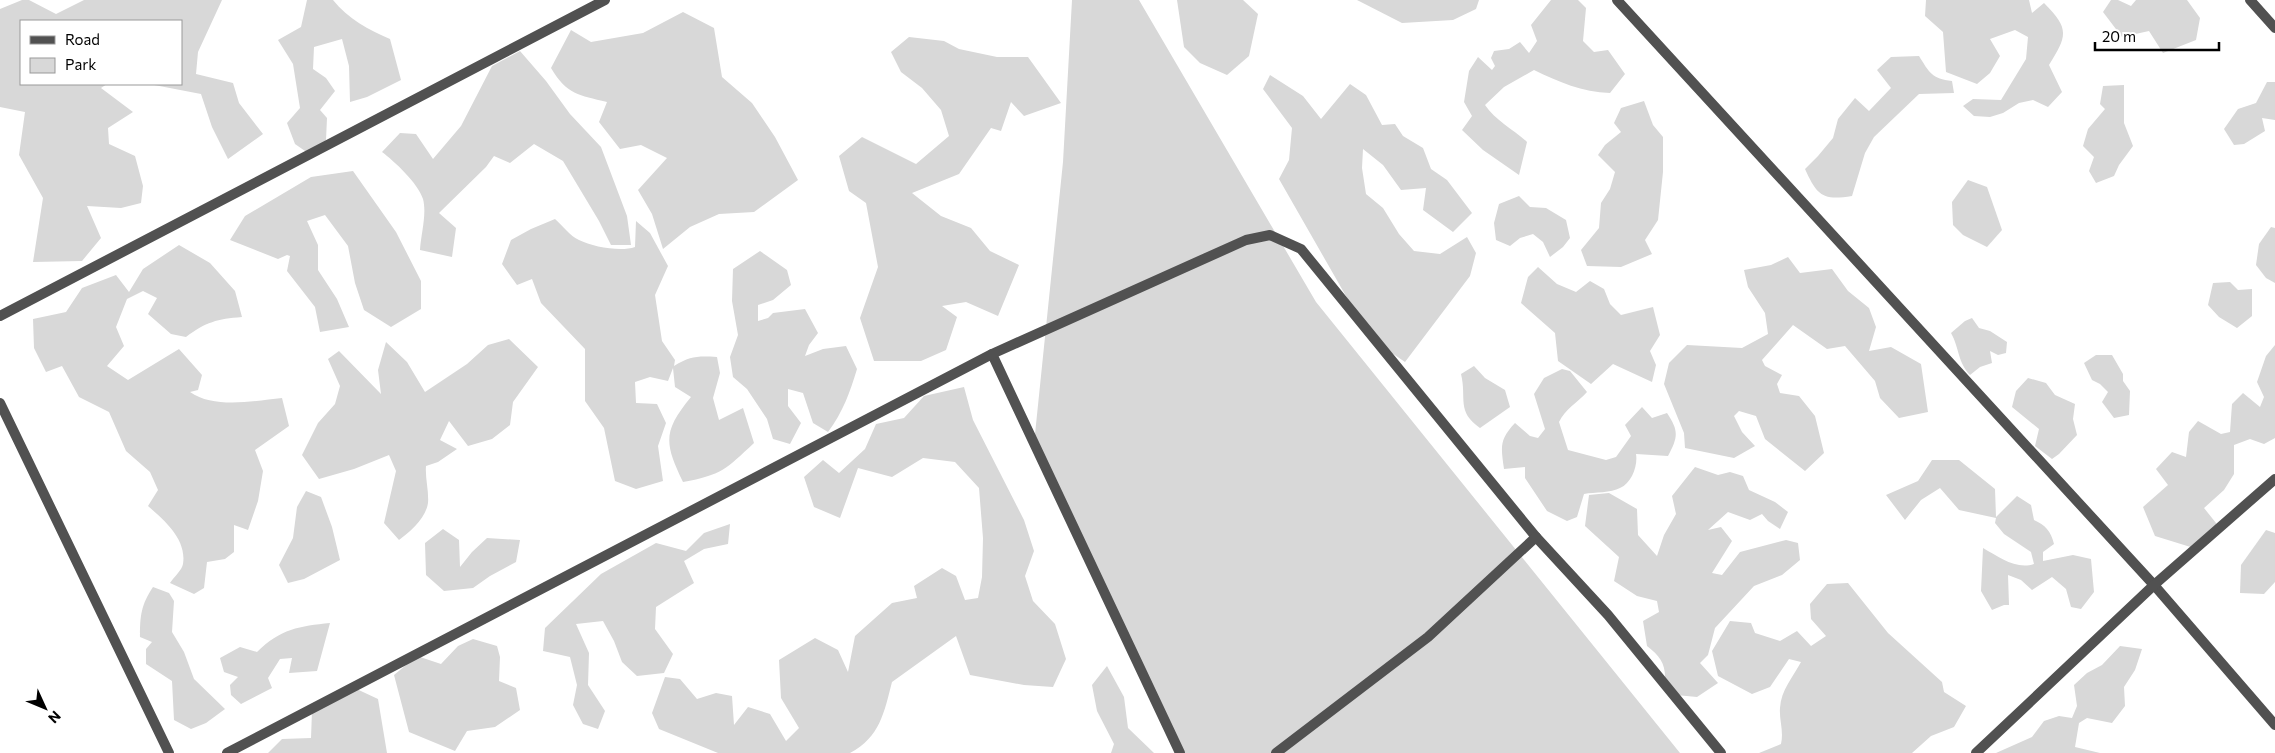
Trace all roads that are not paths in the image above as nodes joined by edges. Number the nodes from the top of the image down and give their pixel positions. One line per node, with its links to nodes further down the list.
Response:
1 (605, 0): 5 (street)
2 (1617, 0): 10 (street)
3 (2250, 0): 4 (street)
4 (2275, 28)
5 (0, 316)
6 (992, 354): 9 (street); 13 (street); 14 (street)
7 (0, 403): 12 (street)
8 (2275, 479): 10 (street)
9 (1536, 537): 15 (street); 16 (street)
10 (2154, 585): 11 (street); 17 (street)
11 (2275, 725)
12 (169, 753)
13 (227, 753)
14 (1180, 753)
15 (1276, 753)
16 (1721, 753)
17 (1976, 753)

